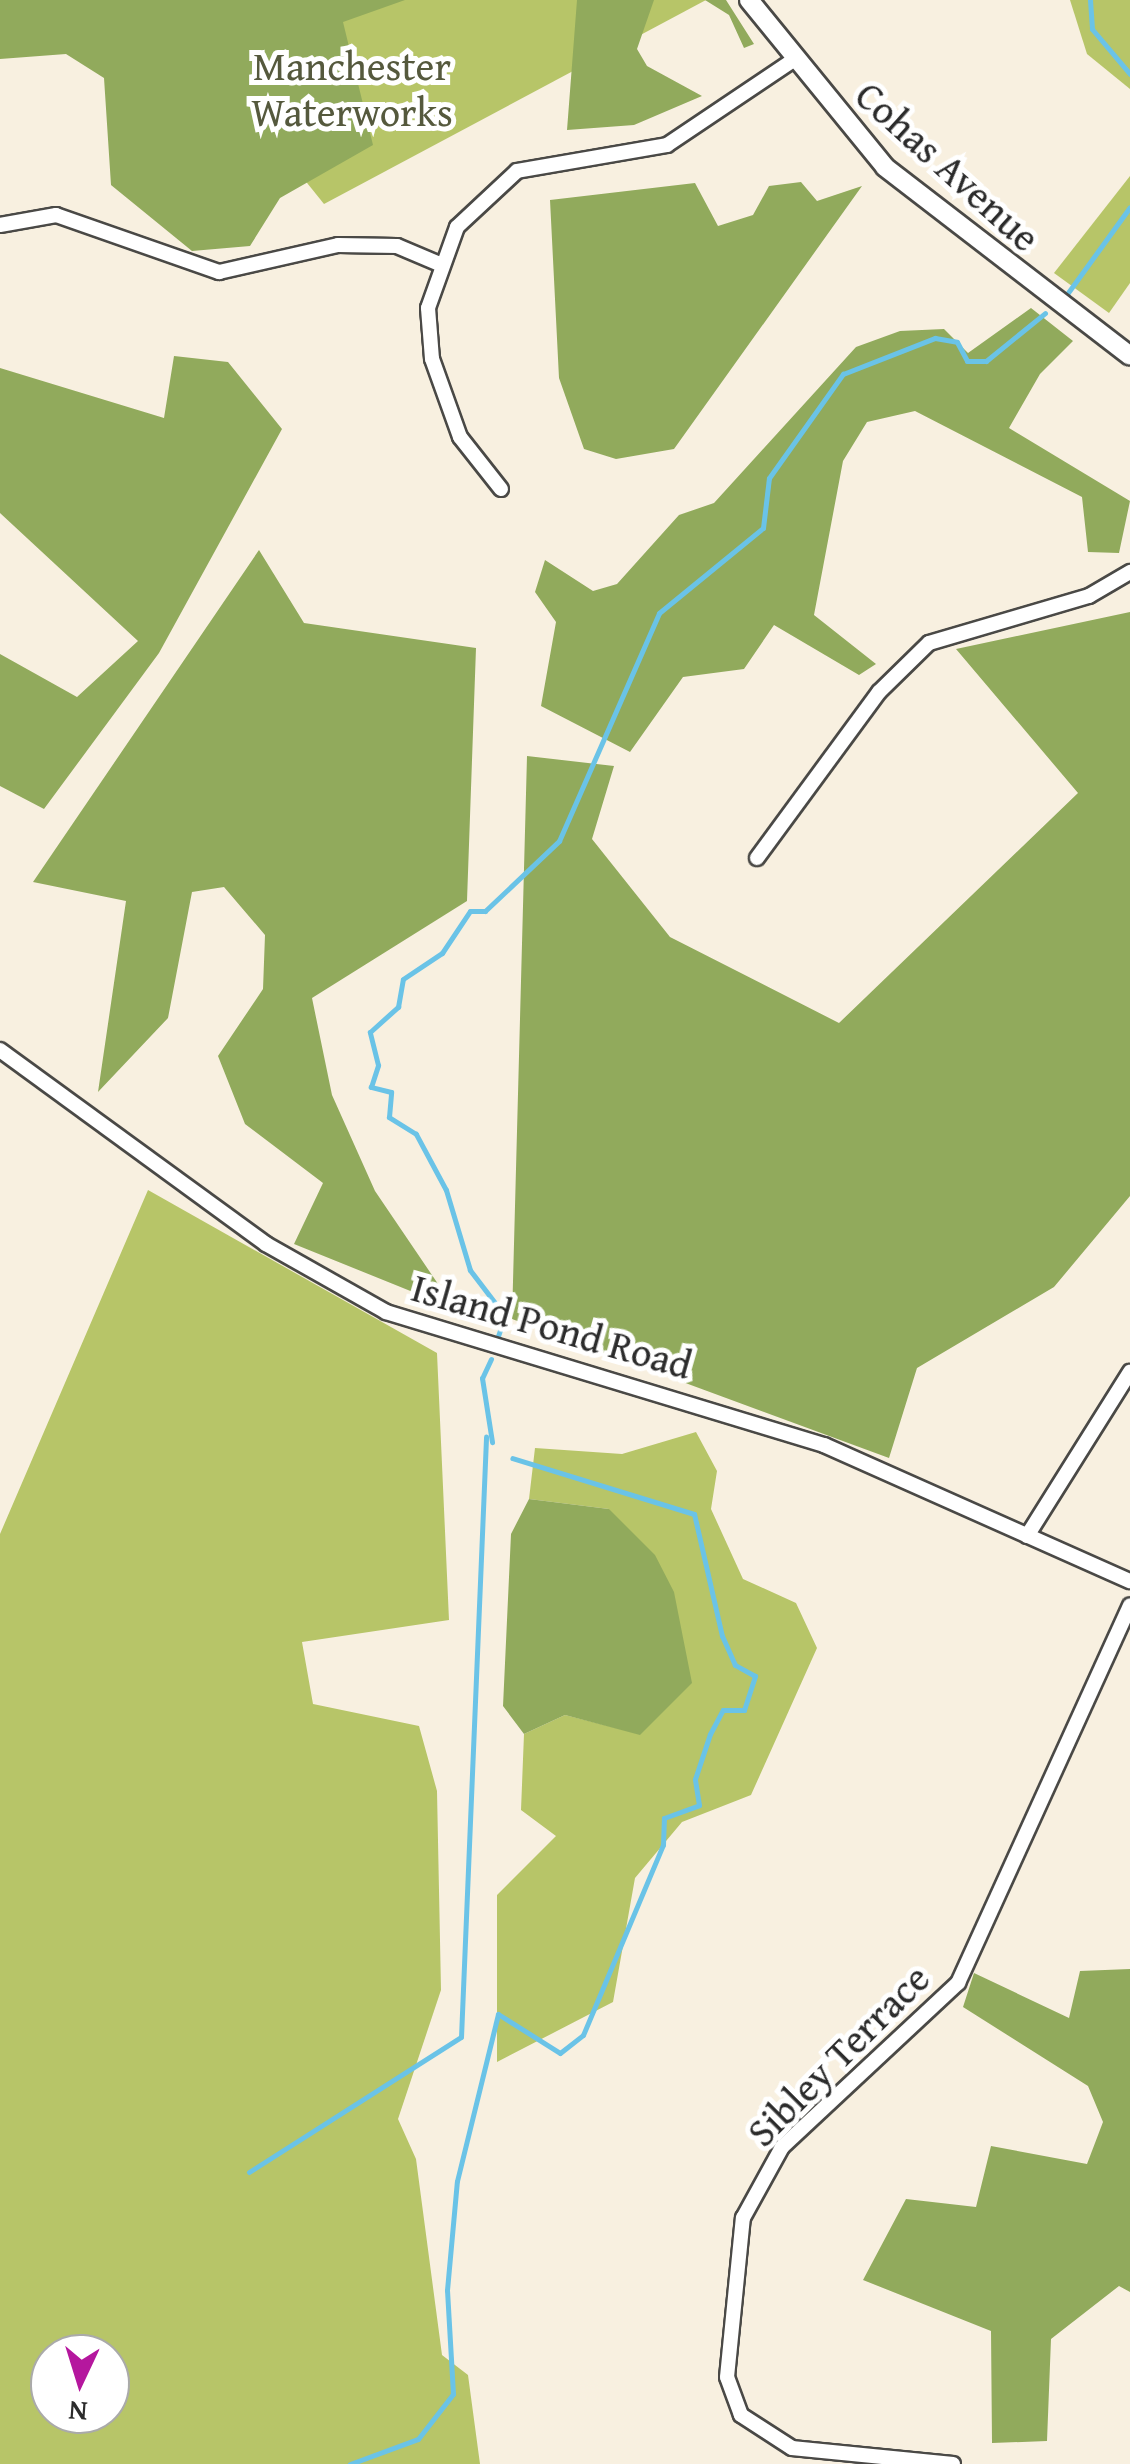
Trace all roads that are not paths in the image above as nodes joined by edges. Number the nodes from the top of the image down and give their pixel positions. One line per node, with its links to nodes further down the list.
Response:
1 (750, 0): 2 (street, Cohas Avenue)
2 (792, 61): 4 (street); 5 (street, Cohas Avenue)
3 (0, 226): 4 (street)
4 (437, 263): 6 (street)
5 (1130, 356)
6 (501, 489)
7 (1130, 572): 8 (street)
8 (757, 858)
9 (0, 1050): 11 (street, Island Pond Road)
10 (1130, 1372): 11 (street)
11 (1027, 1536): 12 (street, Island Pond Road)
12 (1130, 1581)
13 (1130, 1605): 14 (street, Sibley Terrace)
14 (953, 2464)

